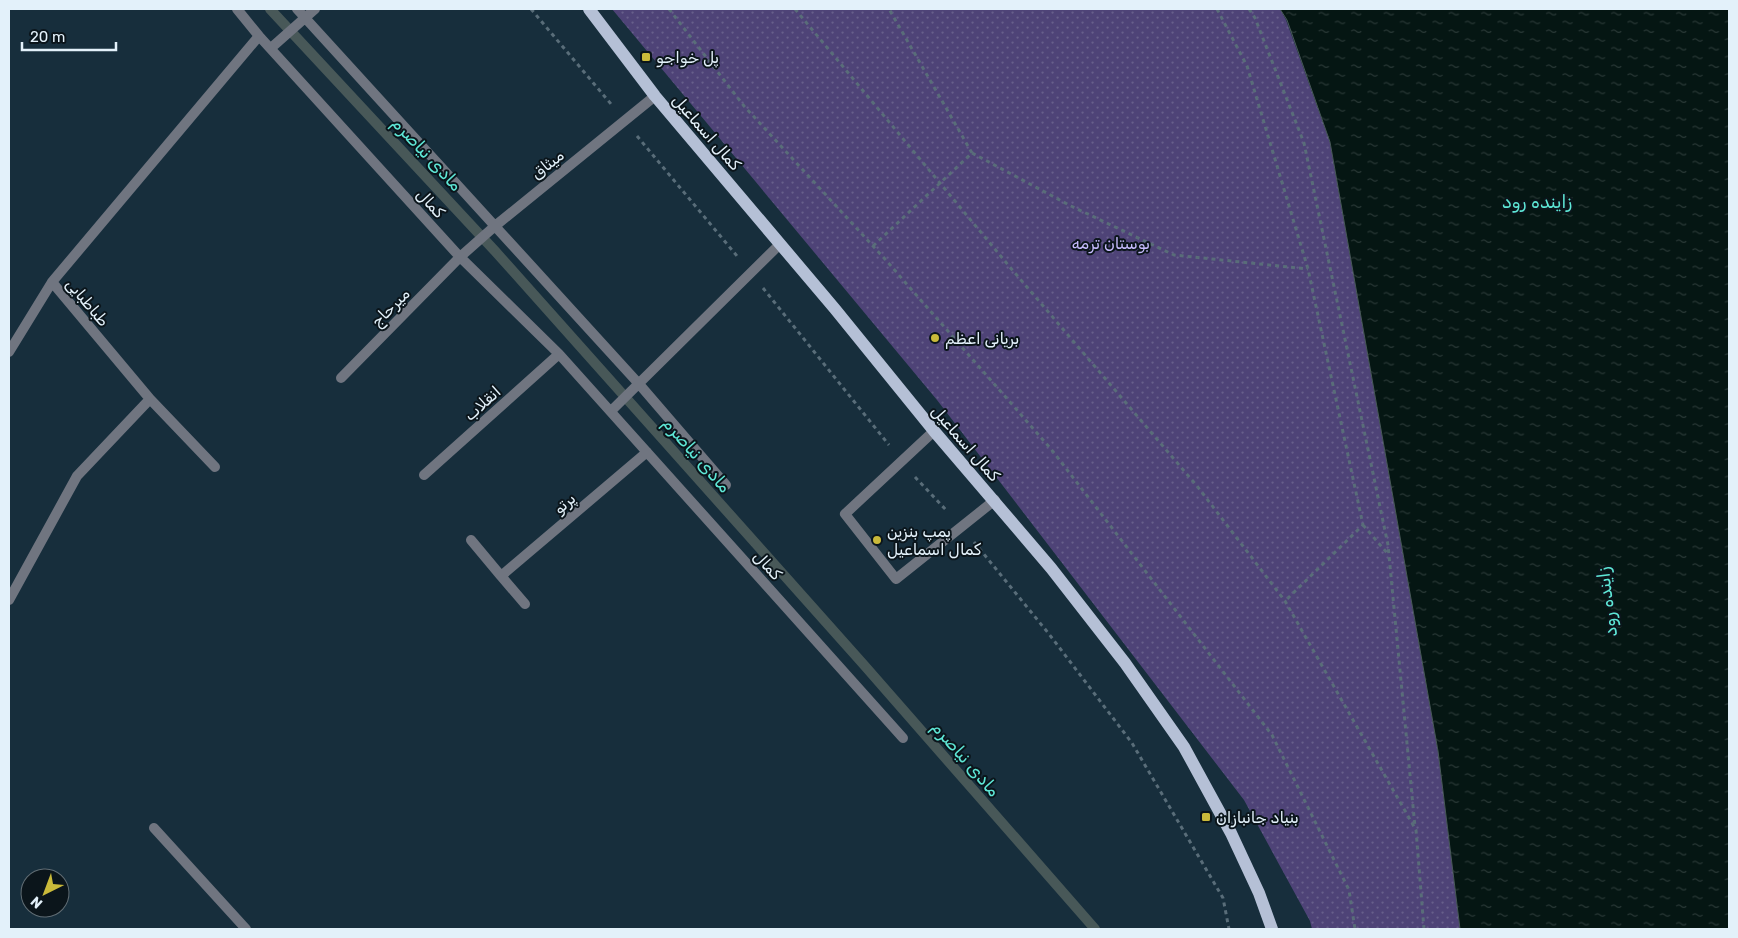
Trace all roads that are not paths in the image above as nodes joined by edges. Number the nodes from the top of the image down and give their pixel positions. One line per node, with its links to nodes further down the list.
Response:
1 (237, 9): 6 (street, کمال)
2 (297, 9): 5 (street)
3 (315, 9): 5 (street)
4 (588, 9): 8 (main road, کمال اسماعیل)
5 (306, 18): 7 (street); 9 (street)
6 (259, 36): 7 (street, کمال); 12 (street, طباطبایی)
7 (271, 48): 11 (street, کمال)
8 (654, 96): 9 (street, میثاق); 10 (main road, کمال اسماعیل)
9 (495, 226): 11 (street, میثاق); 16 (street)
10 (780, 244): 16 (street); 19 (main road, کمال اسماعیل)
11 (460, 257): 14 (street, کمال); 15 (street, میرحاج)
12 (52, 282): 13 (street); 17 (street, طباطبایی)
13 (9, 352)
14 (559, 354): 18 (street, کمال); 22 (street, انقلاب)
15 (340, 378)
16 (639, 384): 18 (street); 23 (street)
17 (150, 398): 21 (street, طباطبایی); 27 (street)
18 (610, 411): 20 (street, کمال)
19 (934, 431): 24 (main road, کمال اسماعیل); 24 (street)
20 (647, 452): 26 (street, پرتو); 29 (street, کمال)
21 (215, 467)
22 (424, 475)
23 (726, 486)
24 (994, 500): 32 (main road, کمال اسماعیل)
25 (471, 540): 26 (street)
26 (501, 576): 28 (street)
27 (9, 600)
28 (525, 604)
29 (904, 738)
30 (154, 828): 31 (street)
31 (246, 929)
32 (1272, 929)

